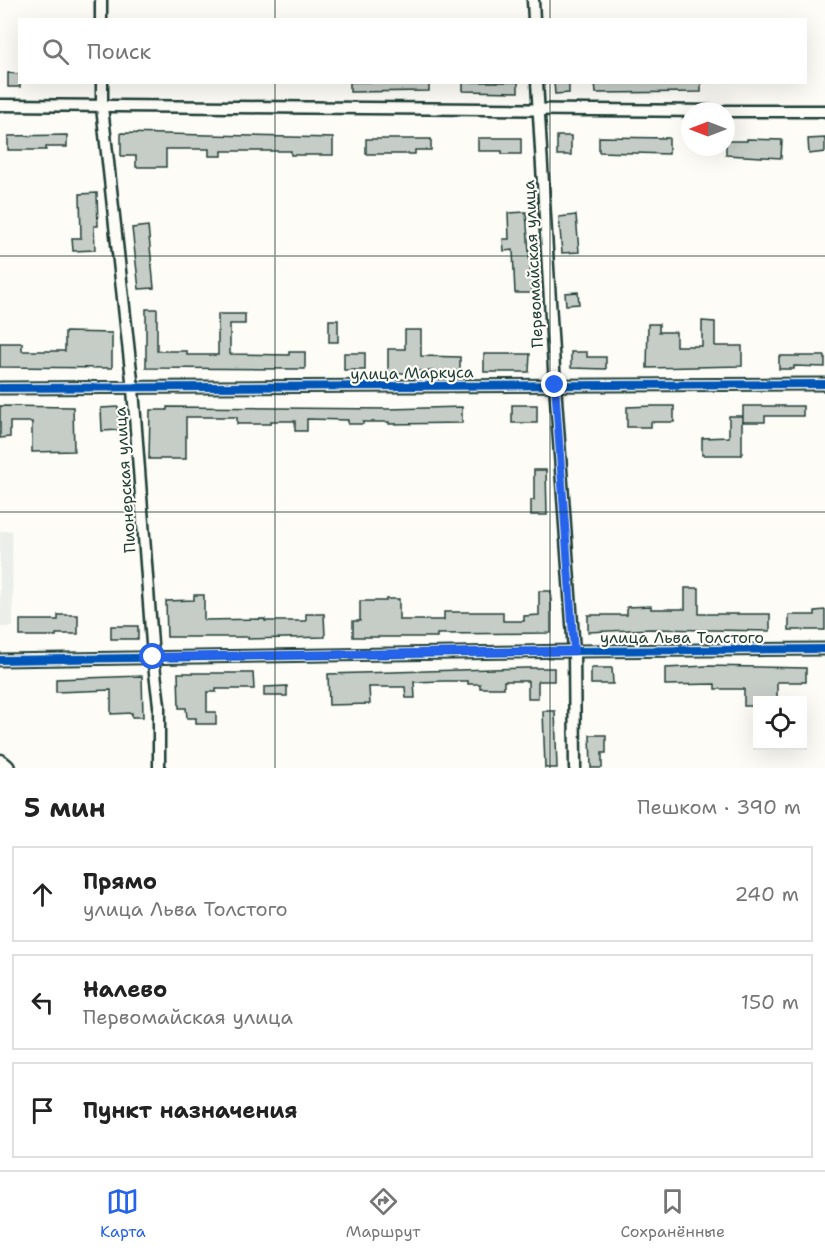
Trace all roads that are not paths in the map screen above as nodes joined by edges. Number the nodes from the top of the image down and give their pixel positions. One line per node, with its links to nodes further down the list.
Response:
1 (101, 0): 3 (street)
2 (533, 0): 4 (street)
3 (101, 18)
4 (534, 18)
5 (102, 84): 8 (street, Пионерская улица)
6 (537, 84): 9 (street, Первомайская улица)
7 (0, 105): 8 (street)
8 (102, 107): 9 (street); 16 (street, Пионерская улица)
9 (539, 110): 10 (street); 14 (street, Первомайская улица)
10 (681, 111)
11 (735, 111): 12 (street)
12 (825, 111)
13 (825, 384): 14 (street, улица Маркуса)
14 (555, 385): 16 (street, улица Маркуса); 18 (street, Первомайская улица)
15 (0, 388): 16 (street, улица Маркуса)
16 (133, 389): 19 (street, Пионерская улица)
17 (825, 649): 18 (street, улица Льва Толстого)
18 (574, 651): 19 (street, улица Льва Толстого); 24 (street, Первомайская улица)
19 (153, 657): 20 (street, улица Льва Толстого); 23 (street, Пионерская улица)
20 (0, 660)
21 (0, 763): 22 (main road)
22 (6, 768)
23 (159, 768)
24 (575, 768)

